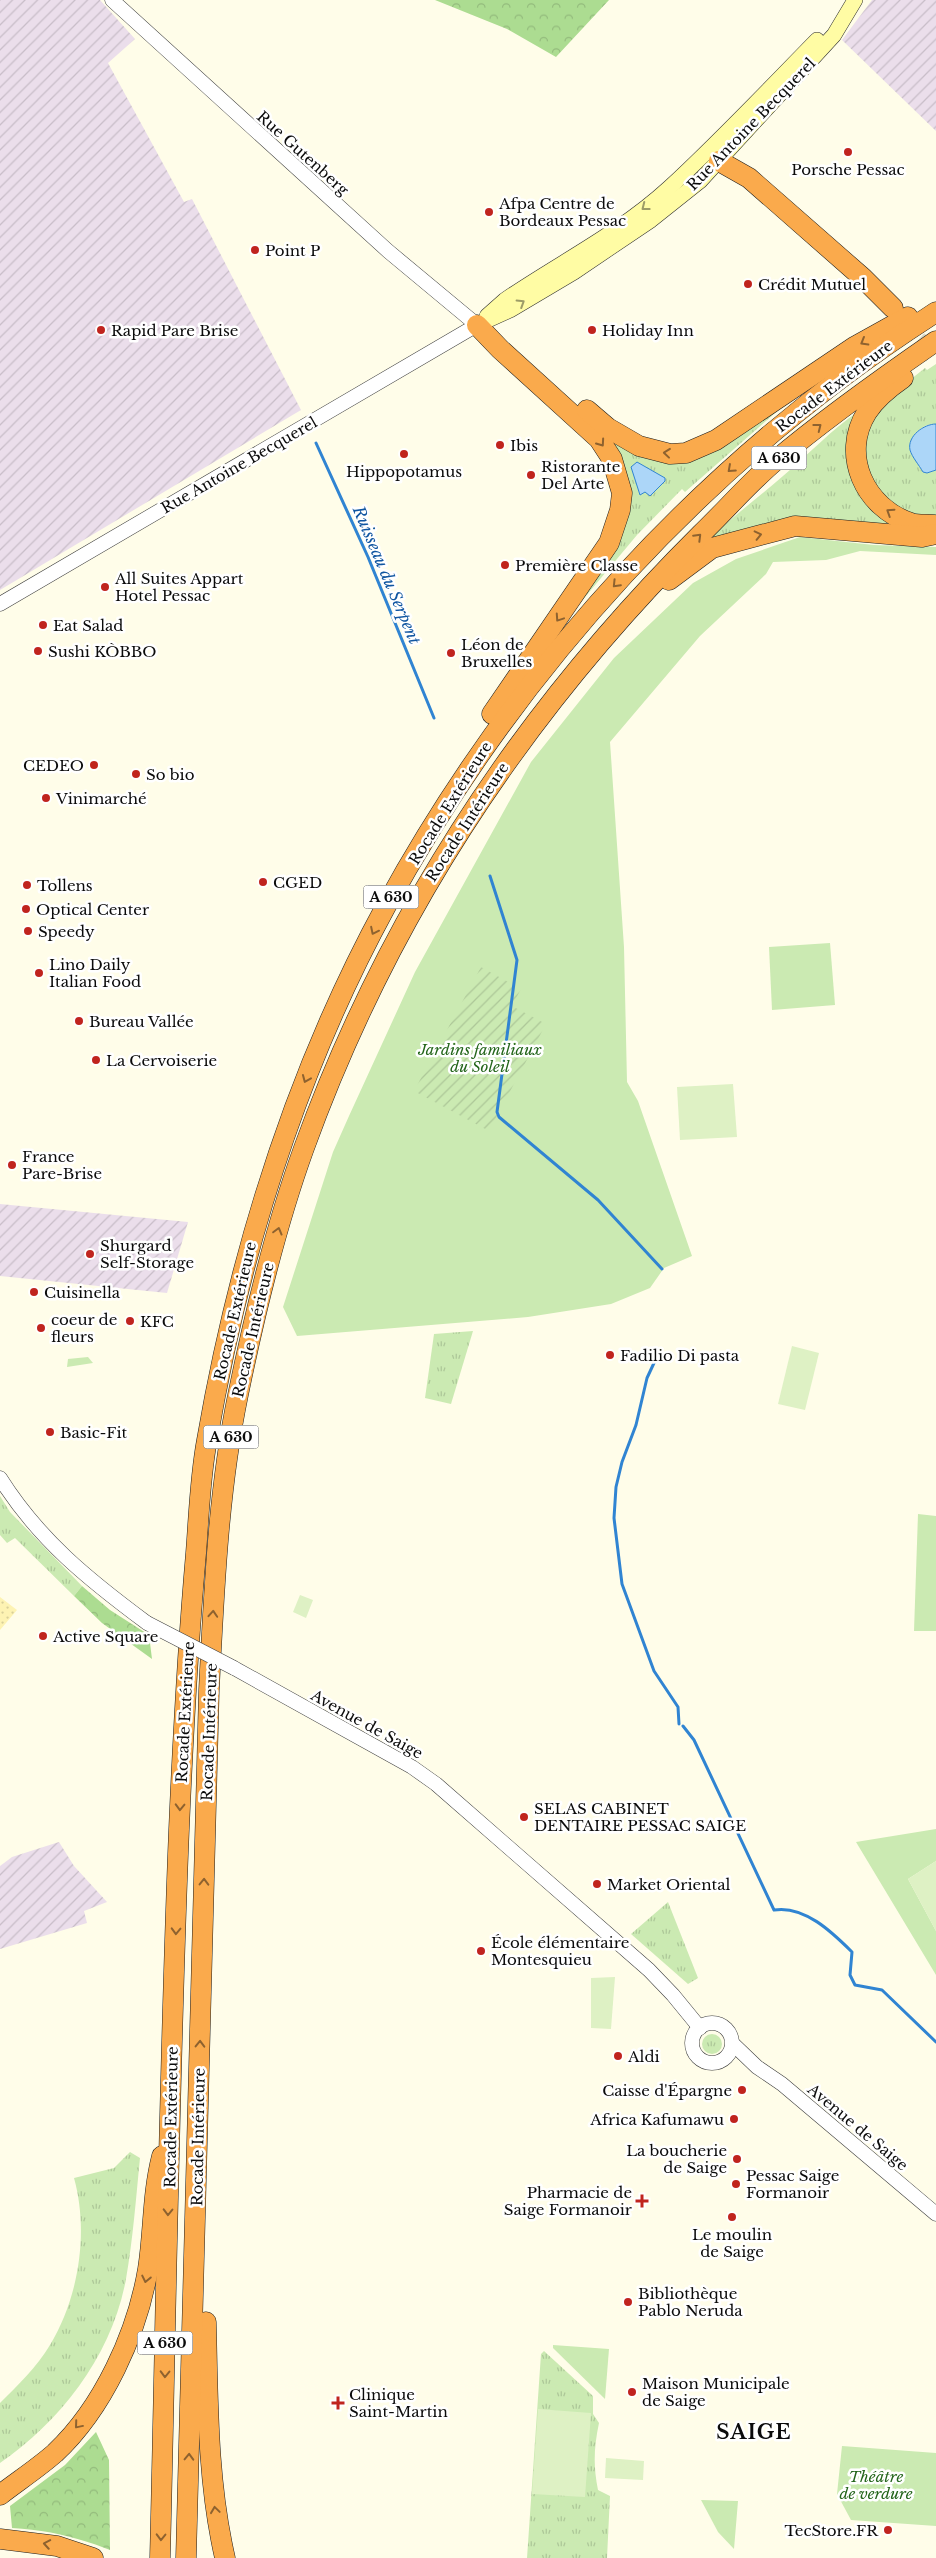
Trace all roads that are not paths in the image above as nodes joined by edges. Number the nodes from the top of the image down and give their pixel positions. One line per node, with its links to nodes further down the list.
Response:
1 (112, 0): 7 (street, Rue Gutenberg)
2 (855, 0): 3 (main road, Rue Antoine Becquerel)
3 (714, 156): 5 (highway); 7 (main road, Rue Antoine Becquerel)
4 (936, 299): 7 (highway, one-way to 7)
5 (890, 311)
6 (936, 312): 14 (highway, Rocade Extérieure / A 630, one-way to 14)
7 (477, 325): 13 (street, Rue Antoine Becquerel); 14 (highway, one-way to 14)
8 (936, 341): 12 (highway, Rocade Intérieure / A 630, one-way to 8)
9 (936, 354): 10 (highway, one-way to 9)
10 (936, 525)
11 (936, 534): 12 (highway, one-way to 11)
12 (640, 597): 22 (highway, Rocade Intérieure / A 630, one-way to 12)
13 (0, 604)
14 (455, 792): 20 (highway, Rocade Extérieure / A 630, one-way to 20)
15 (0, 1478): 16 (street, Avenue de Saige, bridge)
16 (700, 2028): 17 (street, Avenue de Saige); 18 (street, Avenue de Saige)
17 (732, 2044): 18 (street); 19 (street, Avenue de Saige)
18 (724, 2060): 19 (street, Avenue de Saige)
19 (757, 2067): 21 (street, Avenue de Saige)
20 (170, 2128): 23 (highway, one-way to 23); 26 (highway, Rocade Extérieure / A 630, one-way to 26)
21 (936, 2214)
22 (195, 2250): 27 (highway, Rocade Intérieure / A 630, one-way to 22); 28 (highway, one-way to 22)
23 (0, 2495)
24 (0, 2539): 25 (highway, one-way to 24)
25 (93, 2558)
26 (160, 2558)
27 (186, 2558)
28 (225, 2558)

